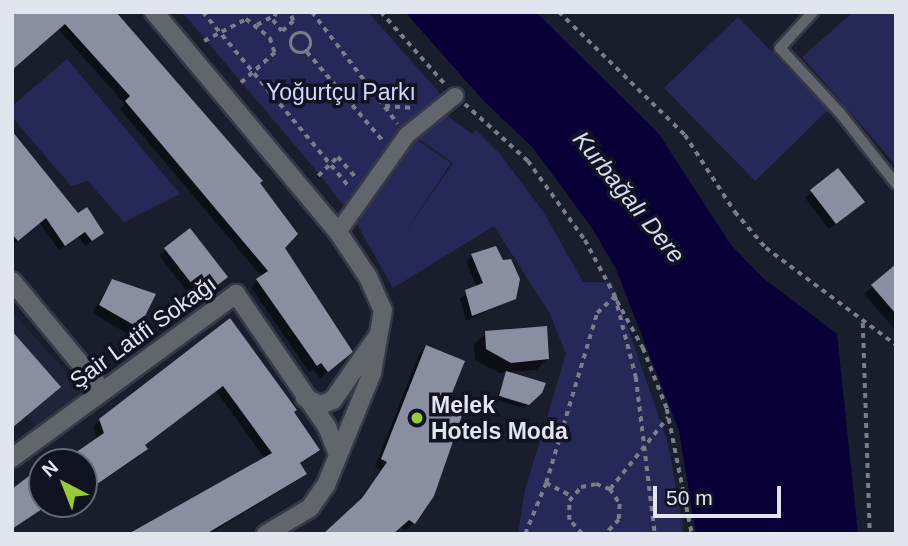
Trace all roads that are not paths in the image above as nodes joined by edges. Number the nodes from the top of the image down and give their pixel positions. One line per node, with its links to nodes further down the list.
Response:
1 (153, 12): 5 (street)
2 (813, 12): 4 (lane)
3 (455, 96): 5 (street)
4 (896, 184)
5 (338, 232): 7 (street)
6 (12, 281): 8 (street)
7 (377, 337): 9 (street); 10 (street)
8 (103, 391): 9 (street, Şair Latifi Sokağı); 11 (street, Şair Latifi Sokağı)
9 (304, 398): 10 (street, Şair Latifi Sokağı)
10 (337, 452): 12 (street)
11 (12, 458)
12 (266, 534)

